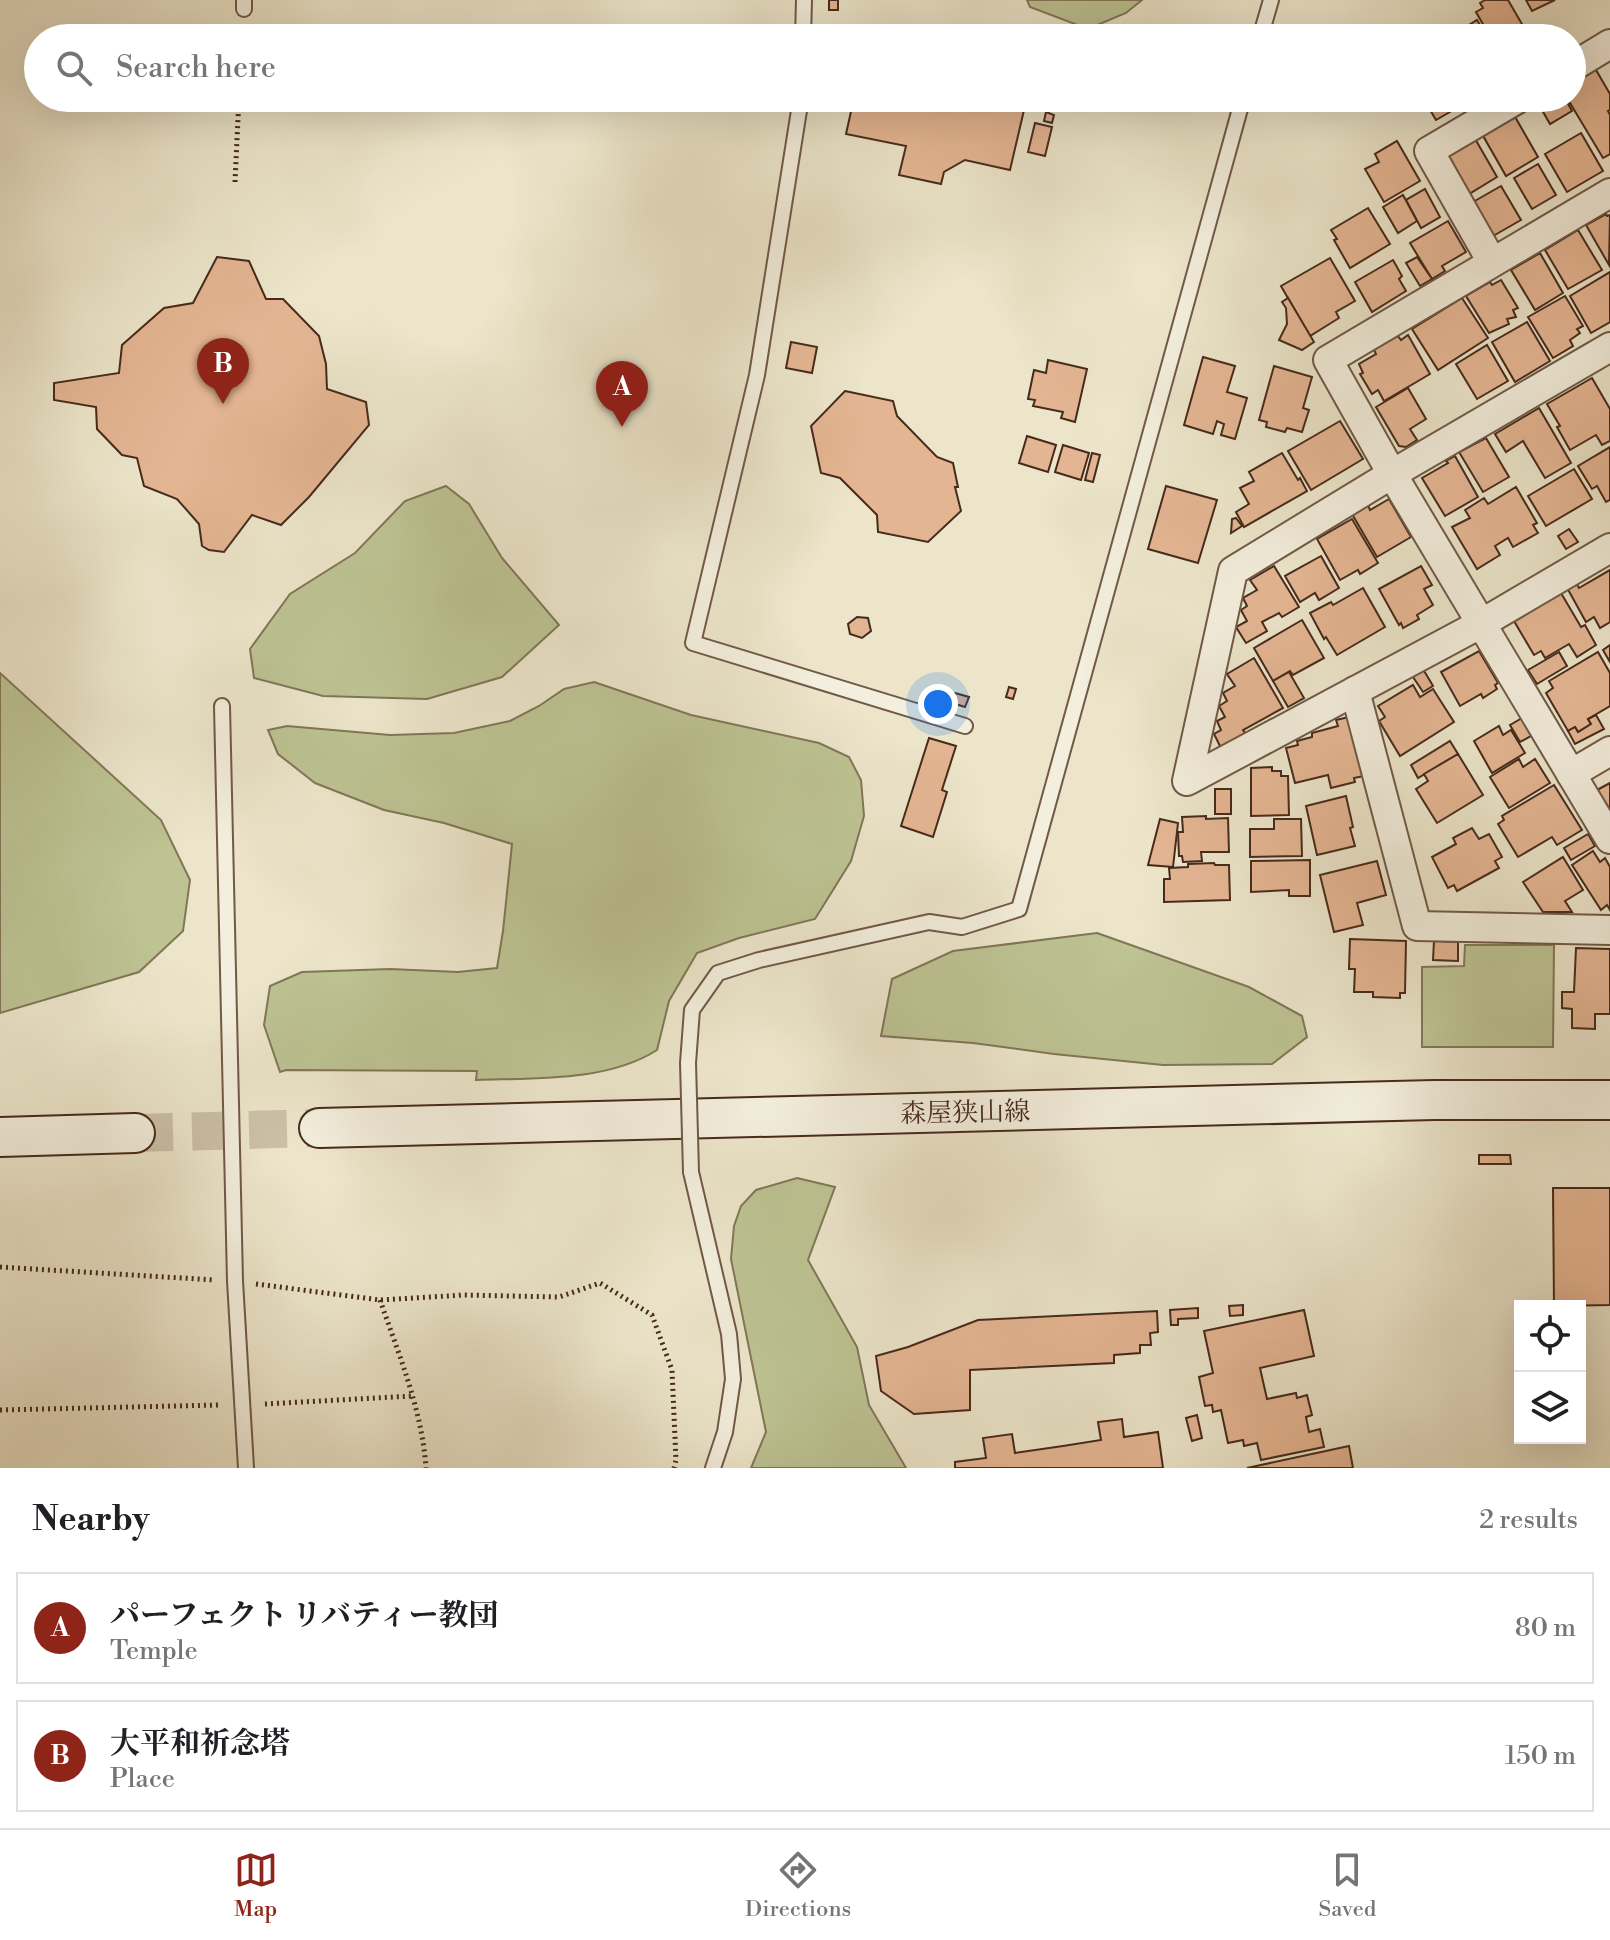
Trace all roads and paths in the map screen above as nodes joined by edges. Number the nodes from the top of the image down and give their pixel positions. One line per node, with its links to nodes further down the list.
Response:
1 (804, 0): 3 (lane)
2 (1271, 0): 4 (lane)
3 (803, 24)
4 (1264, 24)
5 (1610, 44): 6 (street)
6 (1586, 59)
7 (238, 112): 11 (path)
8 (799, 112): 20 (lane)
9 (1239, 112): 38 (lane, bridge)
10 (1495, 112): 13 (street)
11 (235, 182)
12 (1610, 193): 13 (street)
13 (1492, 262): 15 (street)
14 (1610, 347): 15 (street)
15 (1392, 474): 17 (street); 18 (street)
16 (1610, 548): 17 (street)
17 (1481, 623): 18 (street); 22 (street)
18 (1355, 691): 24 (street)
19 (222, 706): 30 (lane)
20 (965, 726)
21 (1610, 751): 22 (street)
22 (1571, 774): 23 (street)
23 (1610, 839)
24 (1610, 930)
25 (1610, 1100): 26 (main road, 森屋狭山線)
26 (319, 1128)
27 (135, 1133): 28 (main road)
28 (0, 1137)
29 (0, 1267): 30 (path)
30 (235, 1281): 31 (path); 33 (lane)
31 (380, 1300): 32 (path); 37 (path)
32 (412, 1396): 33 (path); 36 (path)
33 (241, 1405): 34 (path); 35 (lane)
34 (0, 1410)
35 (246, 1468)
36 (426, 1468)
37 (674, 1468)
38 (713, 1468)

